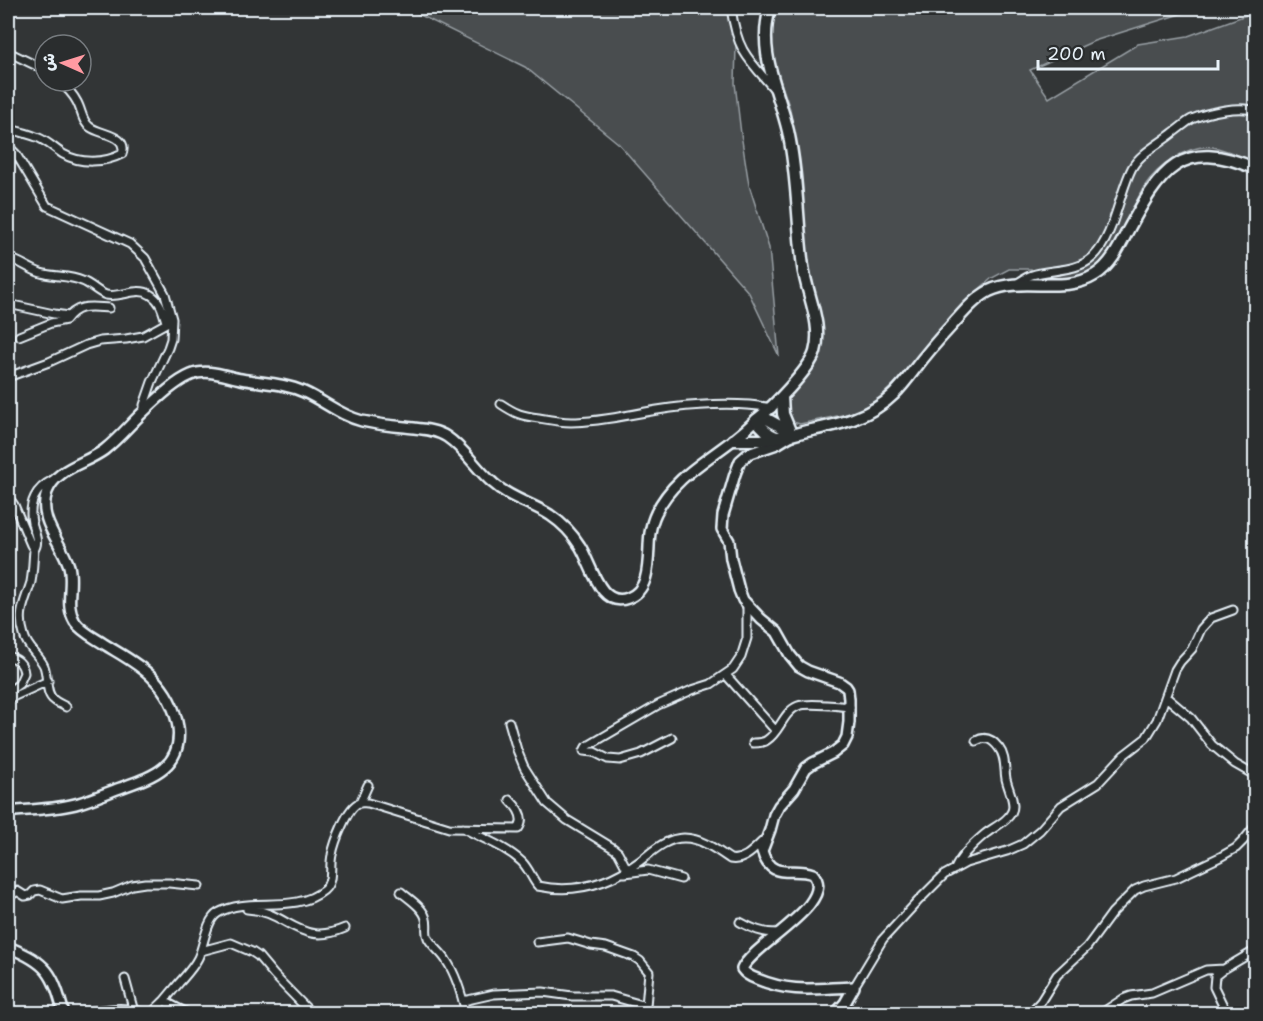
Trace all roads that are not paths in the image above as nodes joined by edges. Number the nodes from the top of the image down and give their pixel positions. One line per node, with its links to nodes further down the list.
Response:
1 (731, 8): 5 (street)
2 (770, 8): 5 (main road)
3 (8, 52): 4 (street)
4 (33, 64)
5 (776, 90): 19 (main road)
6 (71, 93): 8 (street)
7 (1256, 111): 12 (street)
8 (8, 129)
9 (8, 146): 16 (street)
10 (1256, 169): 12 (main road)
11 (8, 258): 16 (street)
12 (1016, 284): 24 (main road)
13 (8, 304): 15 (street)
14 (109, 308): 15 (street)
15 (69, 316): 17 (street)
16 (169, 321): 18 (street); 22 (street)
17 (19, 336)
18 (8, 377)
19 (782, 397): 21 (main road); 24 (main road)
20 (501, 404): 21 (street)
21 (772, 408): 23 (main road)
22 (144, 412): 26 (main road); 27 (main road)
23 (759, 418): 24 (main road); 25 (main road); 26 (main road)
24 (791, 433): 25 (main road); 30 (main road)
25 (779, 437): 26 (main road)
26 (733, 440)
27 (54, 479): 29 (street); 49 (main road)
28 (8, 503): 29 (street)
29 (34, 549): 34 (street)
30 (747, 605): 33 (street); 39 (main road)
31 (1233, 610): 36 (street)
32 (8, 657): 35 (street)
33 (726, 675): 41 (street); 42 (street)
34 (48, 681): 37 (street); 38 (street)
35 (8, 692)
36 (1166, 697): 45 (street); 54 (street)
37 (8, 699)
38 (66, 707)
39 (850, 707): 41 (street); 52 (main road)
40 (509, 722): 53 (street)
41 (775, 730): 44 (street)
42 (672, 738)
43 (976, 741): 54 (street)
44 (753, 743)
45 (1256, 776)
46 (368, 785): 48 (street)
47 (510, 800): 51 (street)
48 (360, 803): 51 (street); 60 (street)
49 (8, 812)
50 (1256, 825): 82 (street)
51 (462, 828): 55 (street)
52 (768, 837): 53 (street); 63 (main road)
53 (627, 869): 55 (street)
54 (955, 869): 70 (street)
55 (618, 874): 56 (street)
56 (681, 879)
57 (199, 886): 59 (street)
58 (401, 892): 72 (street)
59 (8, 898)
60 (233, 908): 62 (street); 67 (street)
61 (740, 922): 63 (street)
62 (345, 928)
63 (777, 933): 70 (main road)
64 (537, 942): 74 (street)
65 (8, 947): 76 (main road)
66 (1256, 950): 68 (street)
67 (201, 951): 71 (street); 79 (street)
68 (1224, 969): 83 (street); 84 (street)
69 (125, 978): 73 (street)
70 (854, 987): 81 (main road)
71 (164, 1001): 77 (street); 78 (street)
72 (463, 1001): 74 (street); 80 (street)
73 (133, 1008): 75 (street); 77 (street)
74 (647, 1010)
75 (84, 1012)
76 (64, 1014)
77 (150, 1014)
78 (189, 1014)
79 (312, 1014)
80 (466, 1014)
81 (836, 1014)
82 (1029, 1014)
83 (1100, 1014)
84 (1227, 1014)

